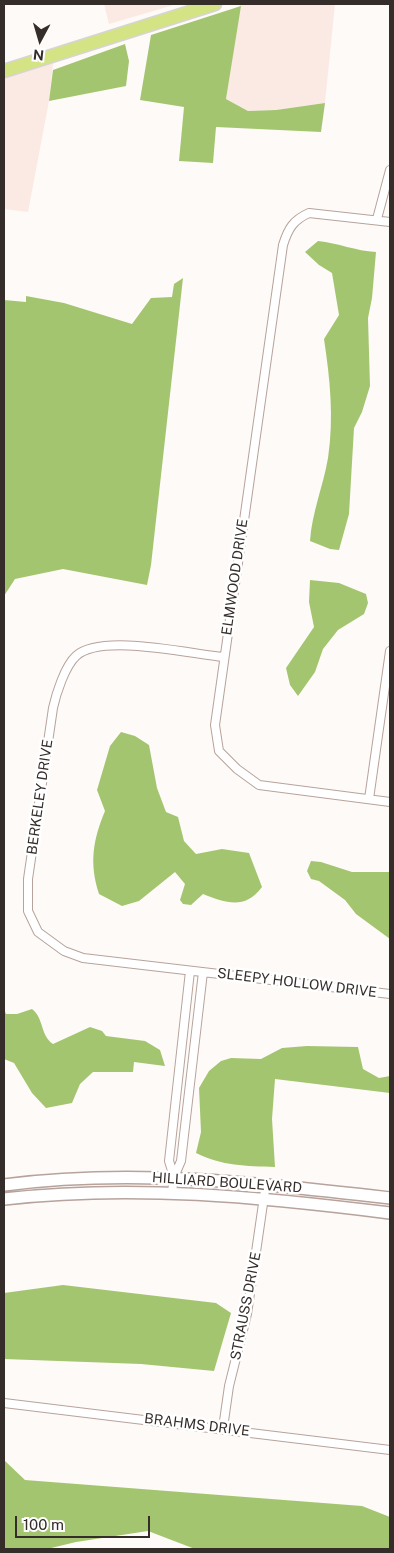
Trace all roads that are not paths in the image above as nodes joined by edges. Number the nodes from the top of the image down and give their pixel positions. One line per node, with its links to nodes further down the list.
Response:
1 (215, 4): 2 (main road)
2 (4, 71)
3 (390, 170): 4 (street)
4 (377, 219): 5 (street); 7 (street, ELMWOOD DRIVE)
5 (390, 222)
6 (390, 651): 8 (street)
7 (223, 657): 8 (street, ELMWOOD DRIVE); 10 (street, BERKELEY DRIVE)
8 (369, 799): 9 (street, ELMWOOD DRIVE)
9 (390, 802)
10 (190, 971): 11 (street, BERKELEY DRIVE); 13 (street)
11 (203, 972): 12 (street, SLEEPY HOLLOW DRIVE); 13 (street)
12 (390, 994)
13 (174, 1176): 14 (main road, HILLIARD BOULEVARD); 15 (main road, HILLIARD BOULEVARD); 16 (street)
14 (266, 1183): 17 (street, STRAUSS DRIVE); 18 (main road, HILLIARD BOULEVARD)
15 (4, 1185)
16 (172, 1192): 17 (main road, HILLIARD BOULEVARD); 19 (main road, HILLIARD BOULEVARD)
17 (264, 1198): 20 (main road, HILLIARD BOULEVARD); 22 (street, STRAUSS DRIVE)
18 (390, 1198)
19 (4, 1199)
20 (390, 1213)
21 (4, 1403): 22 (street, BRAHMS DRIVE)
22 (223, 1428): 23 (street, BRAHMS DRIVE)
23 (390, 1450)

